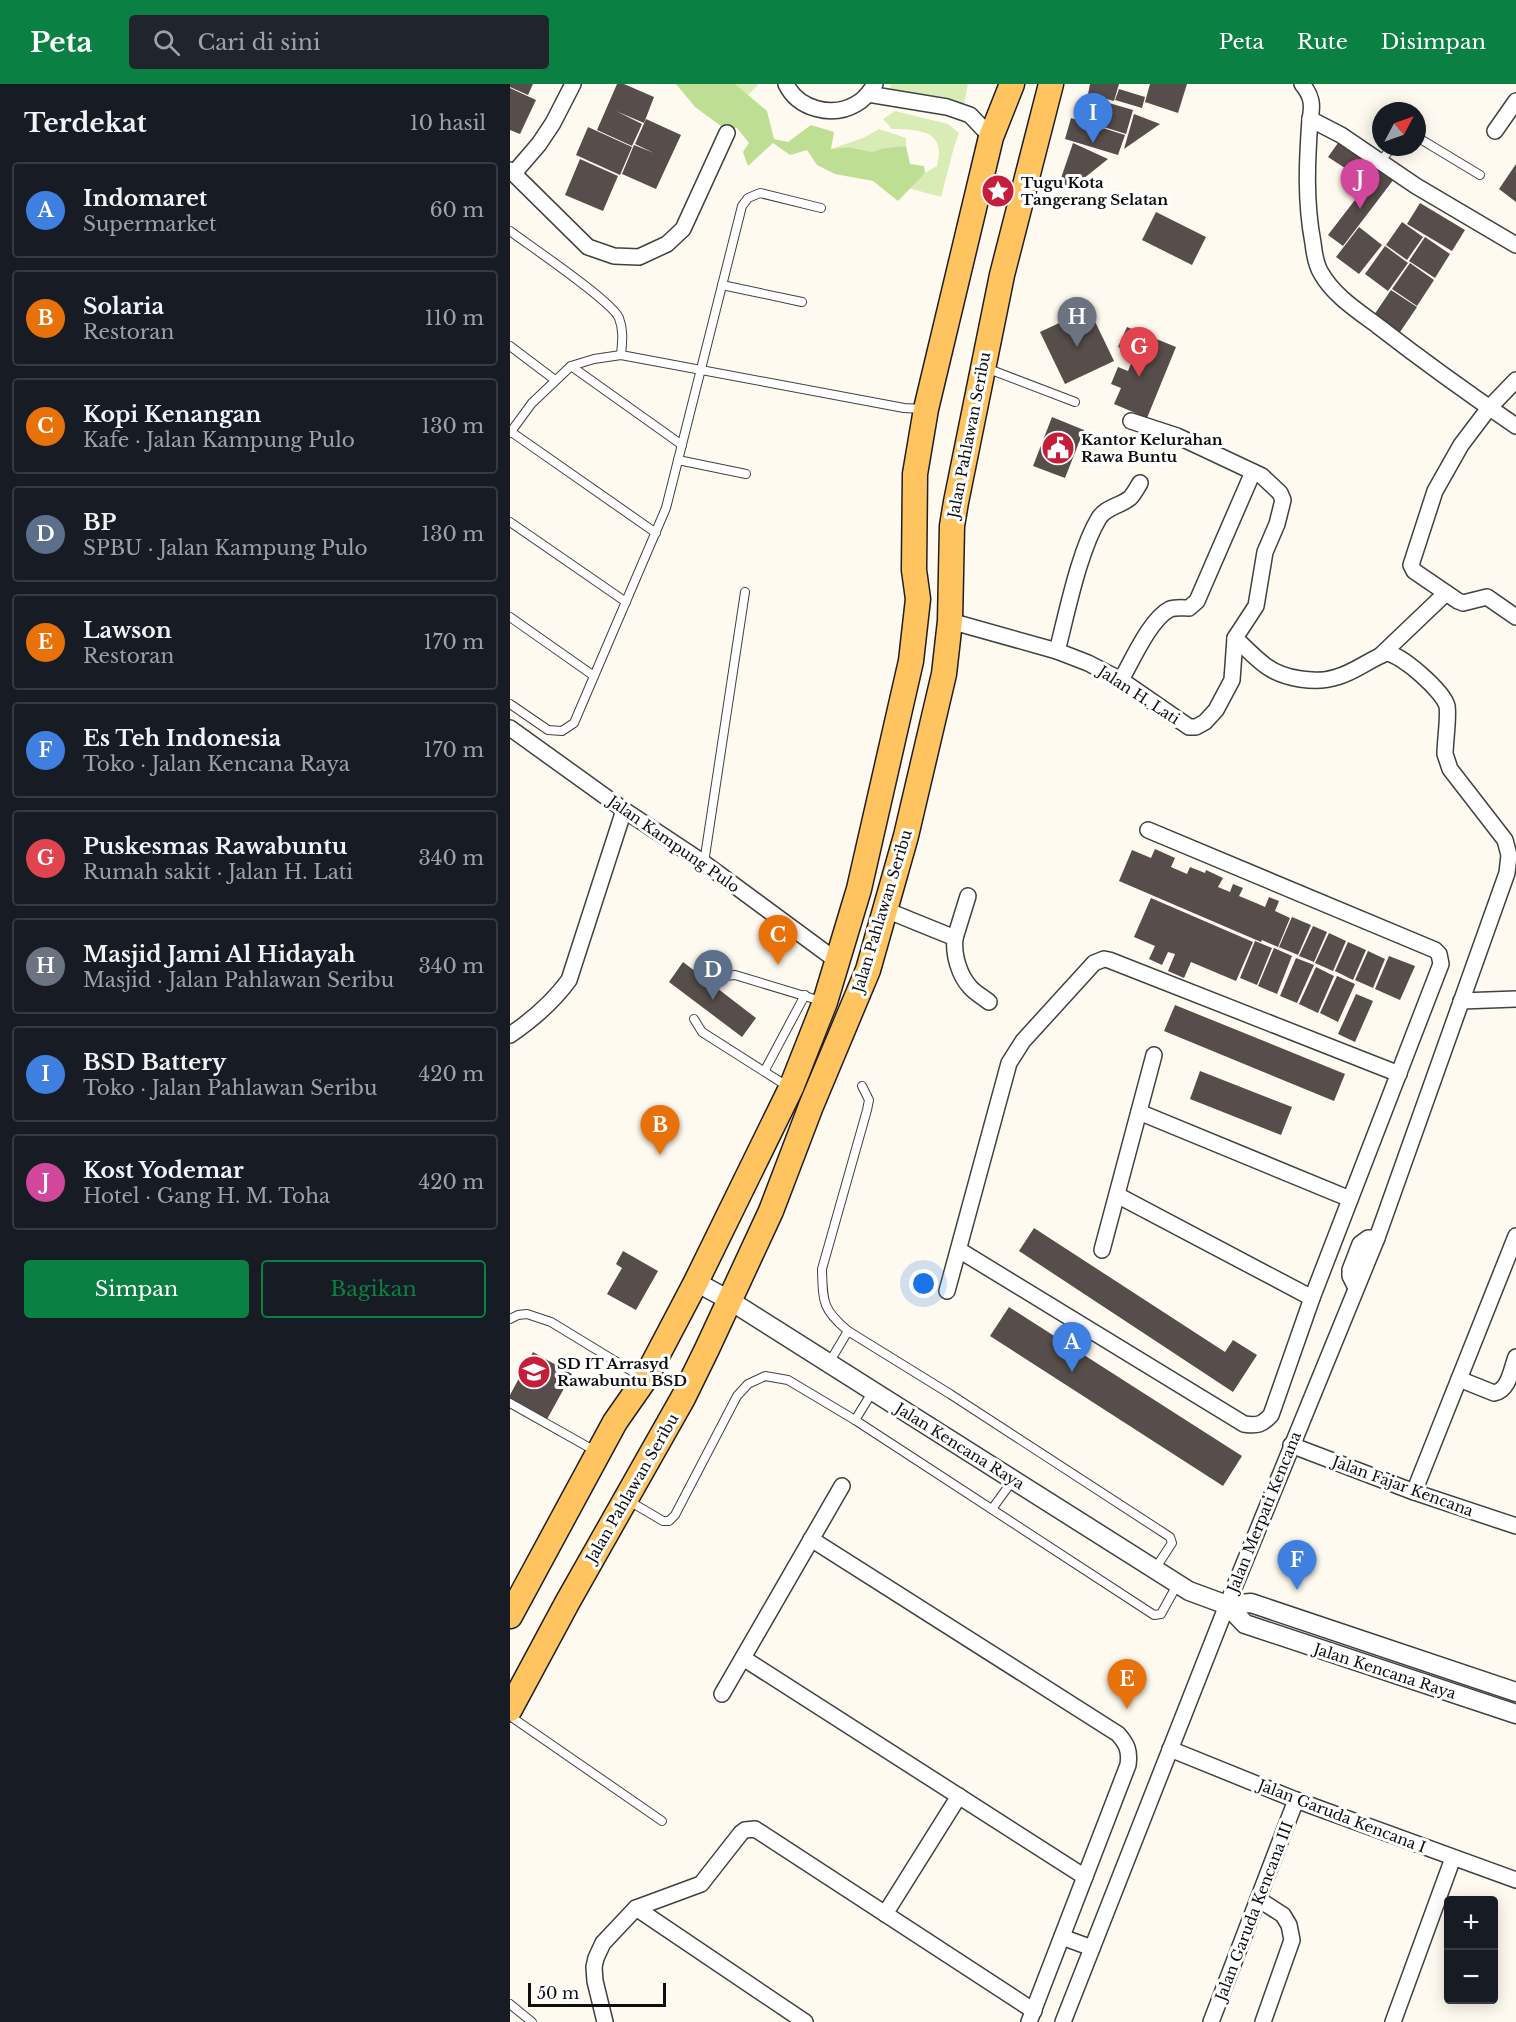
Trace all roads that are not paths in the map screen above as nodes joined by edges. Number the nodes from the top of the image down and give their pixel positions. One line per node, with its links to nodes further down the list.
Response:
1 (573, 84): 15 (street)
2 (786, 84): 6 (street)
3 (1012, 84): 11 (main road, Jalan Pahlawan Seribu)
4 (1051, 84): 25 (main road, Jalan Pahlawan Seribu)
5 (1302, 84): 8 (street)
6 (872, 89): 11 (street)
7 (1516, 101): 10 (street)
8 (1310, 119): 14 (street); 30 (street)
9 (727, 132): 15 (street)
10 (1495, 132)
11 (991, 136): 31 (main road, Jalan Pahlawan Seribu)
12 (1426, 142): 16 (lane)
13 (1385, 156): 14 (lane)
14 (1380, 162): 19 (street)
15 (512, 172)
16 (1480, 175)
17 (820, 208): 20 (lane)
18 (510, 231): 23 (lane)
19 (1516, 245)
20 (722, 285): 21 (lane); 26 (lane)
21 (802, 303)
22 (510, 346): 27 (lane)
23 (621, 355): 24 (lane); 26 (lane)
24 (571, 366): 27 (lane); 35 (lane)
25 (982, 367): 29 (lane); 47 (main road, Jalan Pahlawan Seribu)
26 (701, 370): 31 (lane); 35 (lane)
27 (555, 380): 34 (lane)
28 (1516, 380): 30 (street)
29 (1075, 402)
30 (1489, 408): 33 (street); 43 (street)
31 (926, 409): 54 (main road, Jalan Pahlawan Seribu)
32 (1131, 421): 37 (street, Jalan H. Lati)
33 (1516, 426)
34 (510, 432): 41 (lane)
35 (682, 445): 36 (lane)
36 (678, 460): 38 (lane); 41 (lane)
37 (1253, 472): 48 (street, Jalan H. Lati); 52 (street)
38 (746, 474)
39 (1140, 483): 49 (street)
40 (510, 522): 44 (lane)
41 (656, 533): 44 (lane)
42 (745, 592): 59 (lane)
43 (1446, 593): 46 (street); 50 (street)
44 (626, 602): 51 (lane)
45 (510, 617): 51 (lane)
46 (1516, 617)
47 (950, 621): 49 (street, Jalan H. Lati); 55 (main road, Jalan Pahlawan Seribu)
48 (1235, 638): 50 (street); 52 (street, Jalan H. Lati)
49 (1057, 651): 52 (street, Jalan H. Lati)
50 (1381, 655): 68 (street, Jalan Merpati Kencana)
51 (594, 676): 53 (lane)
52 (1121, 680)
53 (510, 704)
54 (899, 715): 55 (main road); 63 (main road, Jalan Pahlawan Seribu)
55 (931, 726): 61 (main road, Jalan Pahlawan Seribu)
56 (510, 728): 57 (street, Jalan Kampung Pulo)
57 (624, 810): 59 (street, Jalan Kampung Pulo); 70 (street)
58 (1148, 830): 73 (street)
59 (704, 863): 63 (street, Jalan Kampung Pulo)
60 (968, 896): 62 (street)
61 (886, 910): 62 (street); 89 (main road, Jalan Pahlawan Seribu)
62 (955, 938): 67 (street)
63 (837, 961): 65 (main road, Jalan Pahlawan Seribu)
64 (720, 981): 65 (lane)
65 (815, 999): 72 (lane); 75 (main road, Jalan Pahlawan Seribu)
66 (1516, 999): 68 (street)
67 (988, 1002)
68 (1461, 1002): 79 (street, Jalan Merpati Kencana)
69 (694, 1019): 72 (lane)
70 (510, 1035)
71 (1154, 1055): 76 (street)
72 (765, 1070): 75 (lane)
73 (1399, 1074): 78 (street); 82 (street)
74 (862, 1086): 91 (lane)
75 (791, 1088): 85 (main road, Jalan Pahlawan Seribu)
76 (1139, 1112): 77 (street); 78 (street)
77 (1117, 1195): 83 (street); 88 (street)
78 (1350, 1199): 81 (street)
79 (1377, 1238): 84 (street); 86 (street, Jalan Merpati Kencana)
80 (1514, 1246): 95 (street)
81 (1333, 1248): 84 (street); 88 (street)
82 (958, 1250): 87 (street); 88 (street)
83 (1102, 1250)
84 (1355, 1256): 86 (street)
85 (696, 1282): 89 (street, Jalan Kencana Raya); 94 (main road, Jalan Pahlawan Seribu)
86 (1356, 1288): 99 (street, Jalan Merpati Kencana)
87 (947, 1291)
88 (1312, 1298)
89 (729, 1299): 93 (street, Jalan Kencana Raya); 104 (main road, Jalan Pahlawan Seribu)
90 (510, 1319): 94 (lane)
91 (848, 1330): 93 (lane); 108 (lane)
92 (1516, 1357): 95 (street)
93 (829, 1363): 96 (street, Jalan Kencana Raya)
94 (645, 1379): 100 (main road, Jalan Pahlawan Seribu)
95 (1459, 1379): 103 (street)
96 (873, 1391): 98 (lane); 101 (street, Jalan Kencana Raya)
97 (510, 1403): 100 (lane)
98 (855, 1420): 104 (lane); 105 (lane)
99 (1291, 1445): 103 (street, Jalan Fajar Kencana); 110 (street, Jalan Merpati Kencana)
100 (598, 1453): 111 (main road, Jalan Pahlawan Seribu)
101 (1013, 1480): 105 (lane); 108 (street, Jalan Kencana Raya)
102 (842, 1486): 107 (street)
103 (1414, 1492): 106 (street, Jalan Fajar Kencana)
104 (625, 1499): 115 (main road, Jalan Pahlawan Seribu)
105 (992, 1509): 109 (lane)
106 (1516, 1526)
107 (812, 1539): 112 (street); 123 (street)
108 (1154, 1569): 109 (street, Jalan Kencana Raya)
109 (1177, 1585): 110 (street, Jalan Kencana Raya)
110 (1227, 1605): 113 (street, Jalan Kencana Raya); 116 (street, Jalan Kencana Raya); 118 (street, Jalan Merpati Kencana)
111 (510, 1616)
112 (743, 1658): 114 (street); 119 (street)
113 (1516, 1692)
114 (722, 1694)
115 (510, 1709)
116 (1516, 1714)
117 (510, 1716): 121 (lane)
118 (1170, 1749): 120 (street, Jalan Garuda Kencana I); 129 (street, Jalan Merpati Kencana)
119 (959, 1796): 123 (street); 127 (street)
120 (1296, 1800): 122 (street, Jalan Garuda Kencana I); 125 (street, Jalan Garuda Kencana III)
121 (662, 1821)
122 (1453, 1858): 124 (street, Jalan Garuda Kencana I); 138 (street)
123 (1085, 1877): 128 (street)
124 (1516, 1880)
125 (1258, 1899): 136 (street, Jalan Garuda Kencana III); 137 (street)
126 (636, 1908): 127 (street); 133 (street); 134 (street)
127 (885, 1914): 131 (street)
128 (1062, 1937): 129 (street); 131 (street)
129 (1092, 1948): 135 (street, Jalan Merpati Kencana)
130 (510, 2004): 132 (lane)
131 (1031, 2016)
132 (532, 2022)
133 (605, 2022)
134 (805, 2022)
135 (1063, 2022)
136 (1211, 2022)
137 (1263, 2022)
138 (1393, 2022)

